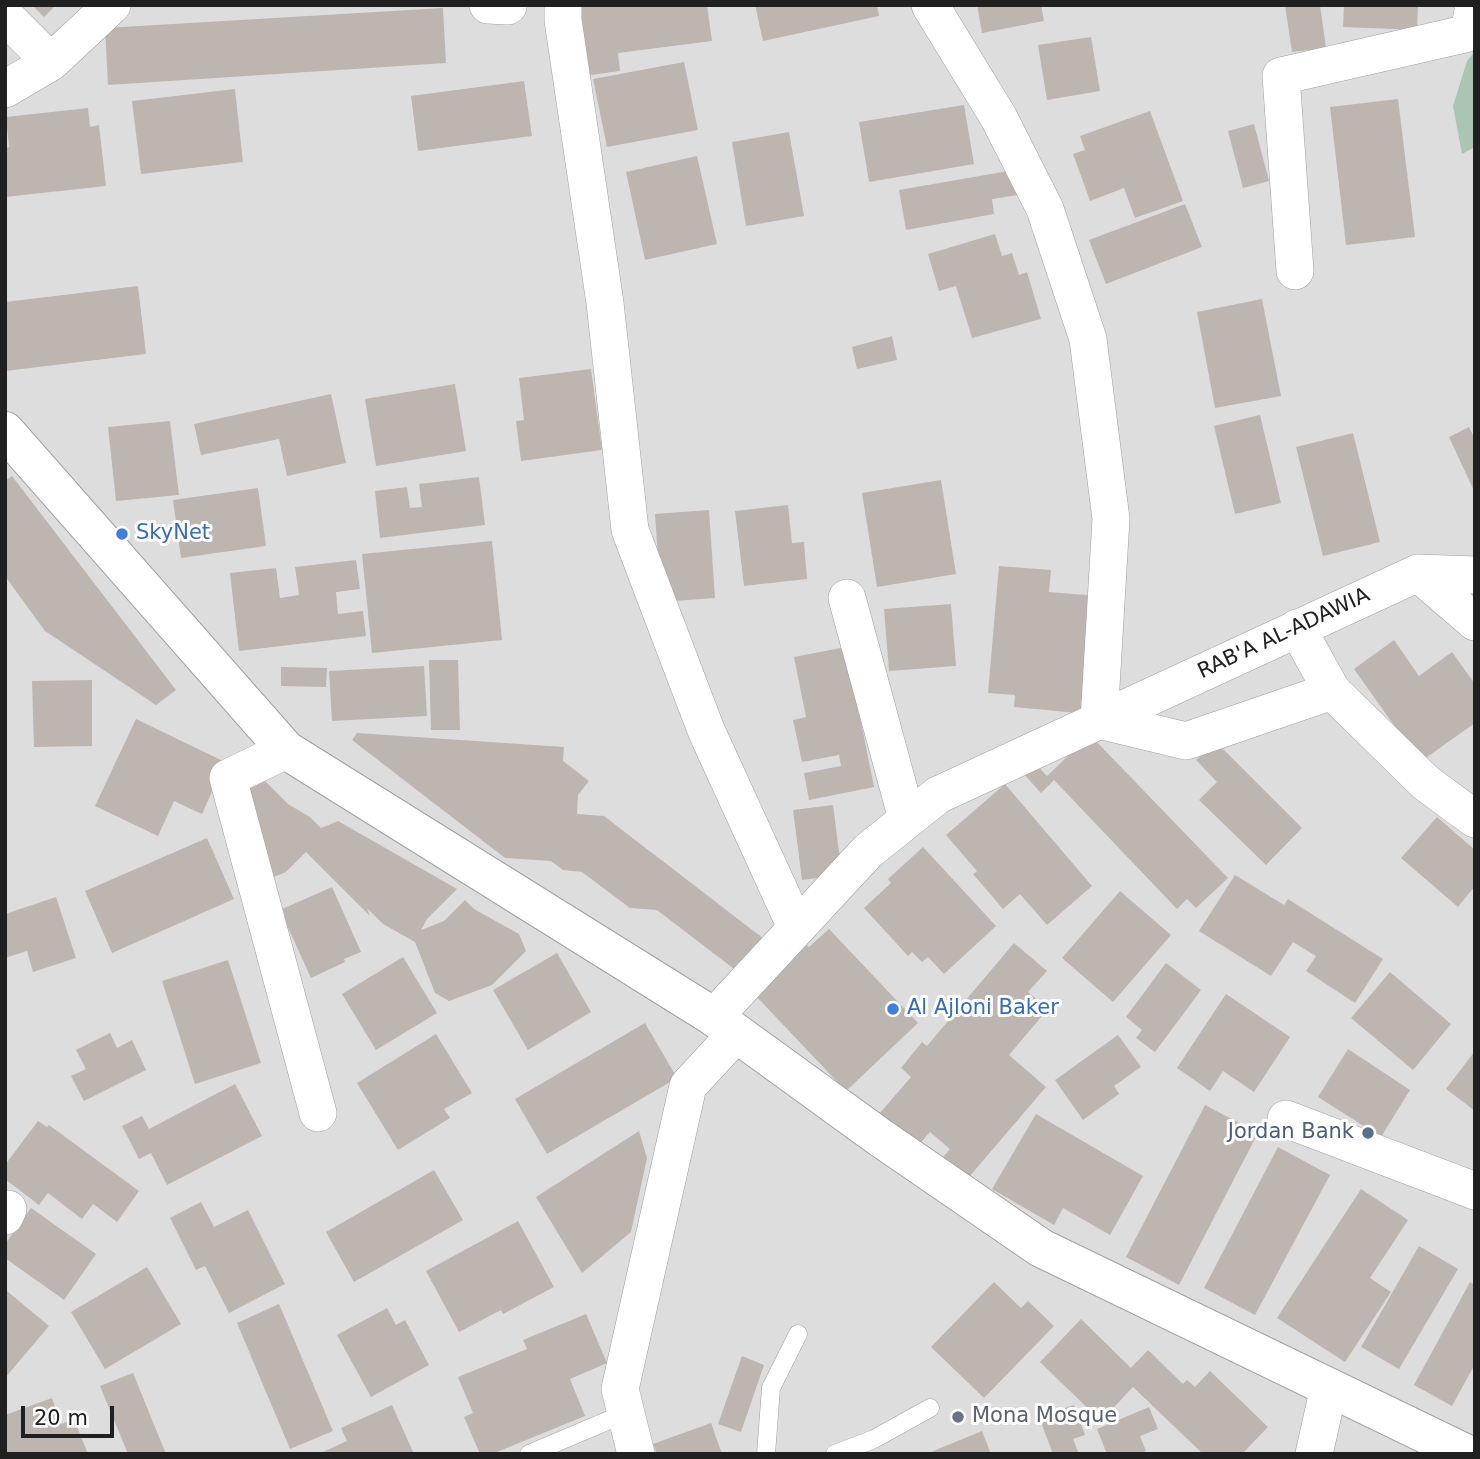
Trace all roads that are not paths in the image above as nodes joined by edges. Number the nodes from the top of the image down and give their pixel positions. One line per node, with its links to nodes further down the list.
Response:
1 (112, 5): 8 (street)
2 (488, 5): 6 (street)
3 (563, 5): 22 (street)
4 (930, 5): 18 (street)
5 (1474, 5): 10 (street)
6 (508, 6)
7 (5, 16): 8 (street)
8 (51, 62): 9 (street)
9 (5, 89)
10 (1295, 271)
11 (5, 431): 19 (street)
12 (1418, 573): 13 (street, RAB'A AL-ADAWIA); 15 (street); 16 (street, RAB'A AL-ADAWIA)
13 (1475, 575)
14 (846, 598): 21 (street)
15 (1475, 622)
16 (1297, 628): 17 (street); 18 (street, RAB'A AL-ADAWIA)
17 (1332, 691): 18 (street); 20 (street)
18 (1100, 720): 21 (street, RAB'A AL-ADAWIA)
19 (286, 750): 23 (street); 24 (street)
20 (1475, 819)
21 (907, 820): 22 (street, RAB'A AL-ADAWIA)
22 (796, 927): 23 (street, RAB'A AL-ADAWIA)
23 (725, 1026): 28 (street); 30 (street, RAB'A AL-ADAWIA)
24 (318, 1113)
25 (1286, 1119): 26 (street)
26 (1475, 1191)
27 (798, 1334): 34 (lane)
28 (1329, 1387): 36 (street); 37 (street)
29 (930, 1408): 31 (lane)
30 (626, 1413): 32 (lane); 33 (street, RAB'A AL-ADAWIA)
31 (877, 1446): 35 (lane)
32 (529, 1454)
33 (636, 1454)
34 (766, 1454)
35 (835, 1454)
36 (1314, 1454)
37 (1467, 1454)

